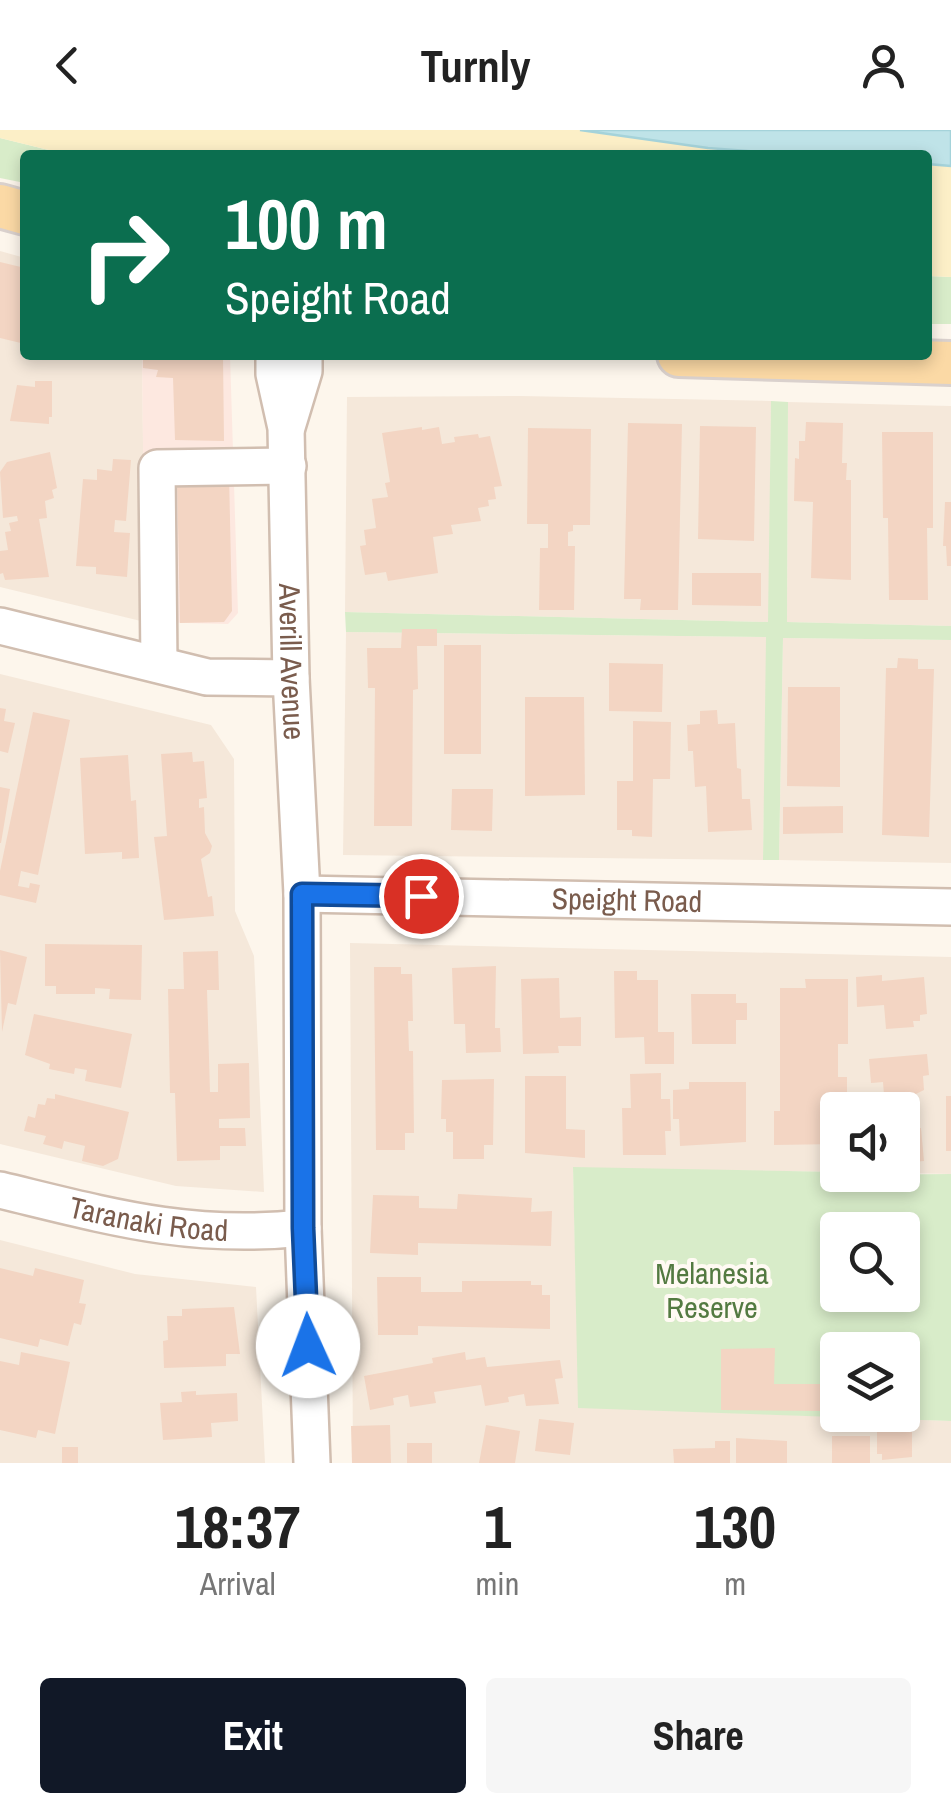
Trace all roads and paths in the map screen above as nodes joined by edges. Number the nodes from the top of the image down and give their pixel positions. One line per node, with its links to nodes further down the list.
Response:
1 (274, 360): 5 (street, Averill Avenue)
2 (304, 360): 5 (street, Averill Avenue)
3 (849, 360): 4 (main road)
4 (951, 363)
5 (287, 448): 6 (street); 8 (street); 9 (street, Averill Avenue)
6 (158, 450)
7 (0, 626): 8 (street)
8 (159, 664): 9 (street)
9 (292, 678): 10 (street, Averill Avenue)
10 (302, 894): 11 (street, Speight Road); 13 (street, Averill Avenue)
11 (951, 907)
12 (0, 1190): 13 (street, Taranaki Road)
13 (303, 1228): 14 (street, Averill Avenue)
14 (312, 1463)

